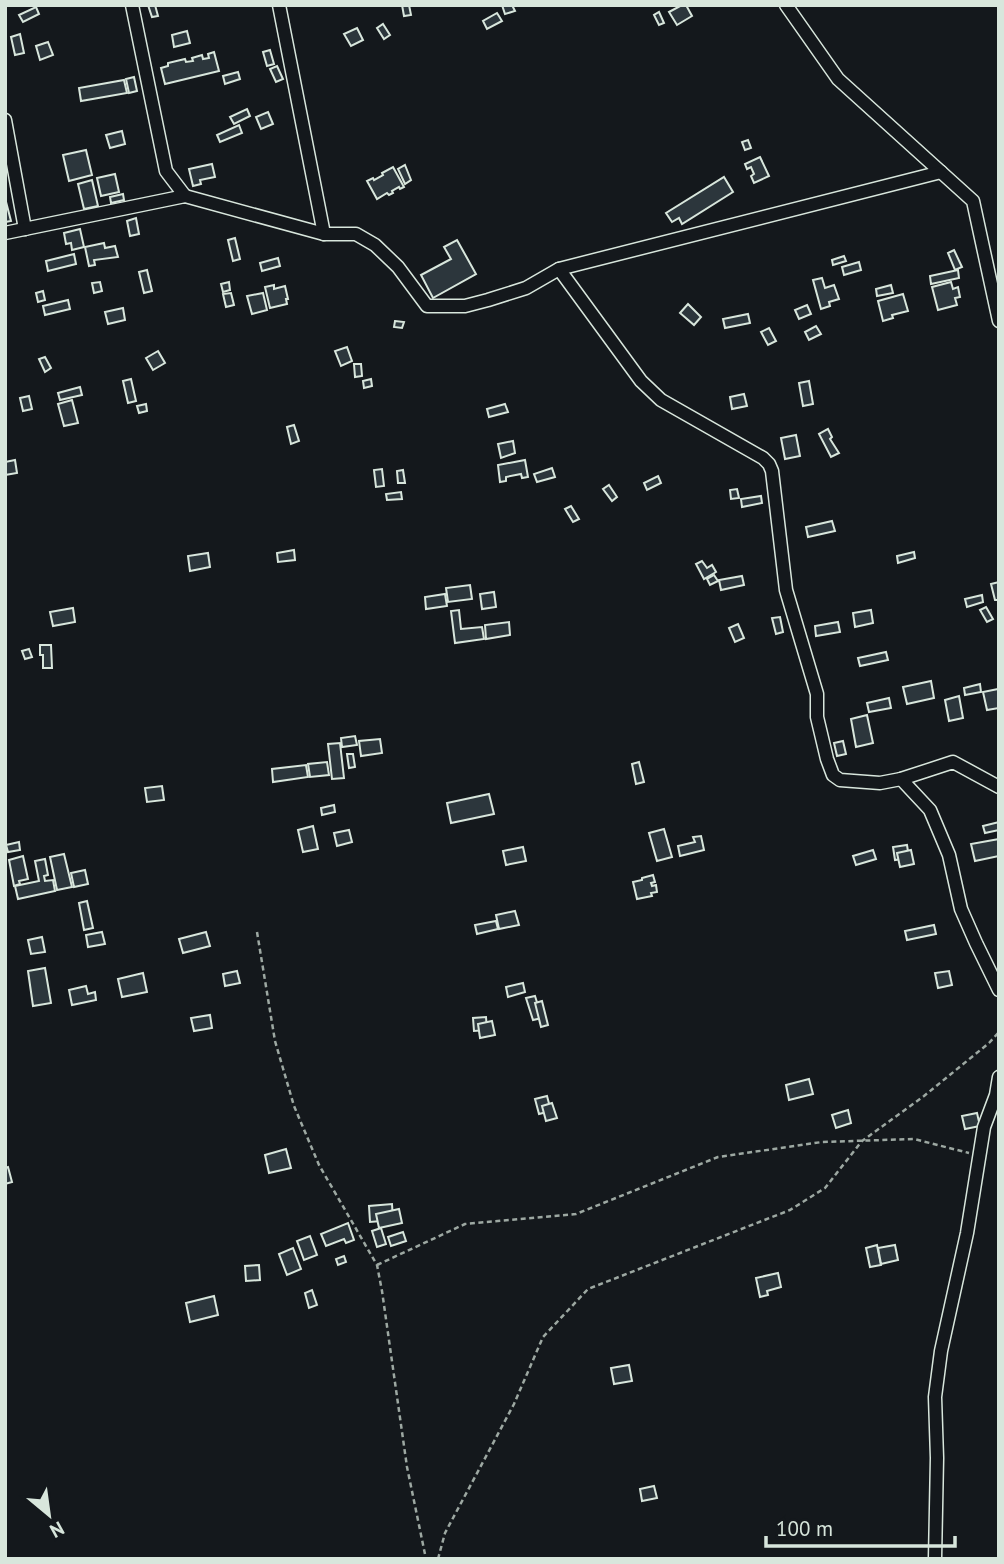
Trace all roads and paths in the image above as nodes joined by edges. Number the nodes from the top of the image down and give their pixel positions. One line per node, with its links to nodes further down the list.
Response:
1 (132, 5): 6 (street)
2 (279, 5): 9 (street)
3 (786, 5): 5 (street)
4 (5, 120): 7 (street)
5 (941, 172): 10 (street); 11 (street)
6 (185, 196): 7 (street); 9 (street)
7 (25, 229): 8 (street)
8 (5, 233)
9 (324, 234): 10 (street)
10 (559, 269): 12 (street)
11 (999, 321)
12 (901, 779): 13 (street); 15 (street)
13 (999, 787)
14 (257, 932): 20 (path)
15 (999, 990)
16 (999, 1032): 18 (path)
17 (999, 1077): 19 (street)
18 (862, 1141): 19 (path); 20 (path); 22 (path)
19 (979, 1155): 23 (street)
20 (377, 1265): 21 (path)
21 (426, 1559)
22 (439, 1559)
23 (935, 1559)

